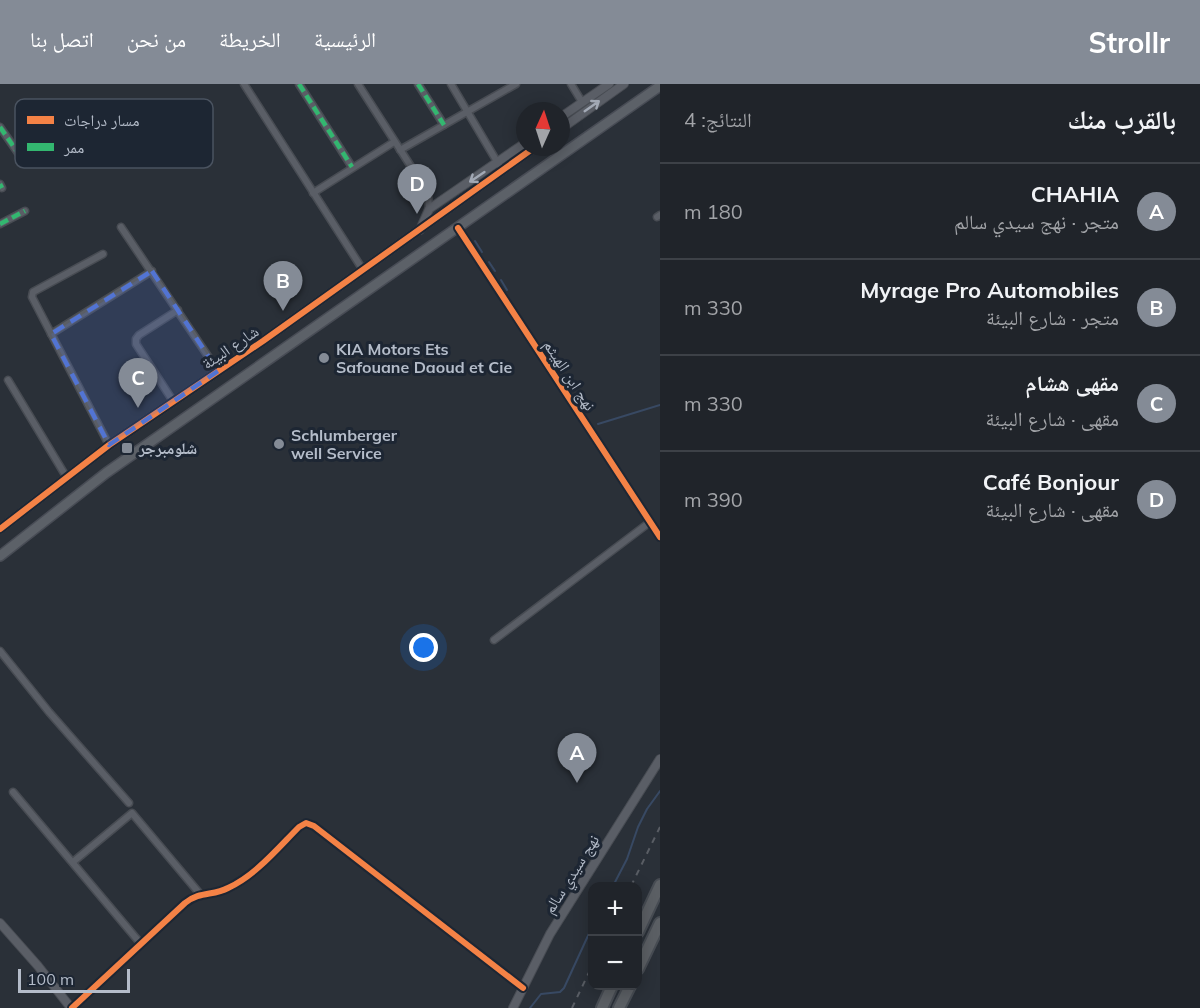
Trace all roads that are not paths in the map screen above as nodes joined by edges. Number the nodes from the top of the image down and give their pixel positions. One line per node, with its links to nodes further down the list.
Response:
1 (244, 84): 24 (street)
2 (298, 84): 23 (street)
3 (358, 84): 17 (street)
4 (418, 84): 15 (street)
5 (451, 84): 12 (street)
6 (516, 84): 12 (street)
7 (571, 84): 11 (street)
8 (609, 84): 11 (street)
9 (624, 84): 14 (street, one-way to 9)
10 (660, 87): 30 (main road)
11 (582, 102): 13 (street)
12 (467, 111): 15 (street); 22 (street)
13 (570, 111)
14 (570, 123)
15 (444, 125): 19 (street)
16 (0, 127): 18 (street)
17 (394, 142): 19 (street); 23 (street)
18 (15, 149)
19 (400, 150): 25 (street)
20 (516, 151): 22 (street, شارع البيئة)
21 (518, 156): 22 (street, شارع البيئة)
22 (500, 166): 25 (street, شارع البيئة, one-way to 25); 28 (street, شارع البيئة)
23 (352, 167): 24 (street)
24 (313, 193): 33 (street)
25 (429, 209): 28 (street); 31 (street)
26 (25, 211): 27 (street)
27 (0, 224)
28 (428, 224): 31 (street, شارع البيئة)
29 (121, 227): 34 (street)
30 (458, 228): 42 (street, نهج ابن الهيثم); 45 (main road)
31 (419, 231): 33 (street, شارع البيئة)
32 (103, 254): 36 (street)
33 (363, 270): 37 (street, شارع البيئة)
34 (152, 271): 35 (street); 36 (street)
35 (178, 310): 37 (street); 39 (street)
36 (51, 334): 40 (street)
37 (218, 371): 39 (street, شارع البيئة)
38 (8, 380): 41 (street)
39 (173, 401): 40 (street, شارع البيئة)
40 (109, 445): 41 (street, شارع البيئة)
41 (67, 478): 43 (street, شارع البيئة)
42 (650, 522): 44 (street, نهج ابن الهيثم); 46 (street)
43 (0, 529)
44 (660, 537)
45 (0, 556)
46 (494, 640)
47 (0, 651): 50 (street)
48 (660, 759): 59 (street, نهج سيدي سالم)
49 (13, 792): 51 (street)
50 (129, 803)
51 (73, 862): 53 (street); 57 (street)
52 (660, 885): 55 (highway)
53 (200, 894): 57 (street); 59 (street)
54 (0, 923): 62 (street)
55 (642, 923)
56 (660, 923): 58 (highway)
57 (141, 944): 62 (street)
58 (642, 961)
59 (523, 987): 63 (street, نهج سيدي سالم)
60 (610, 990): 64 (highway)
61 (628, 990): 65 (highway)
62 (72, 1008)
63 (513, 1008)
64 (602, 1008)
65 (619, 1008)

